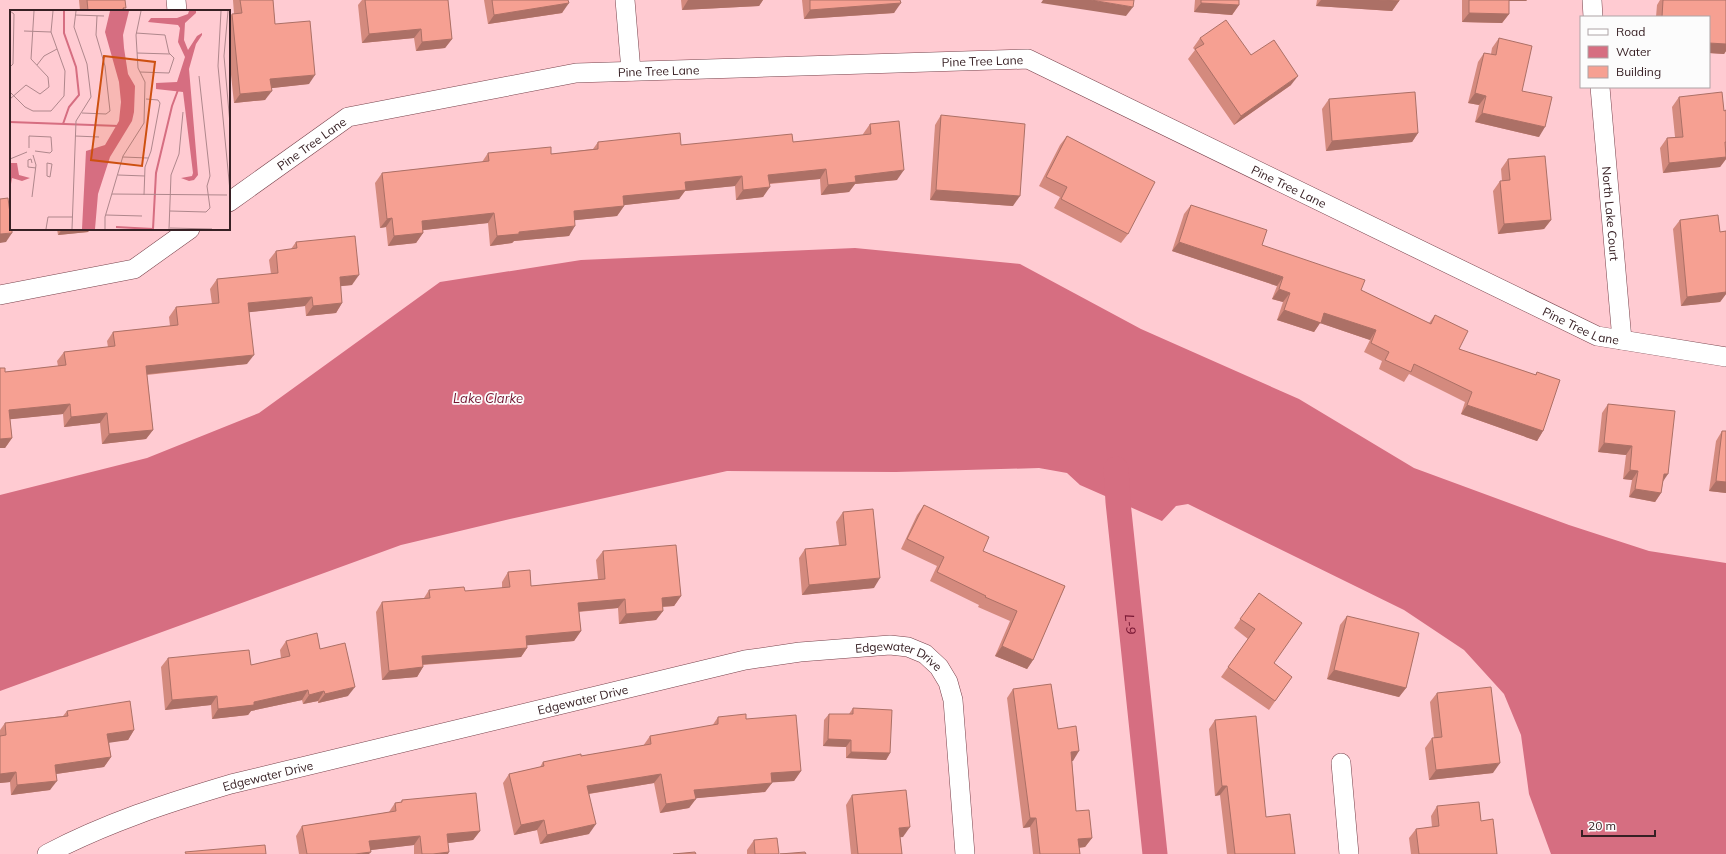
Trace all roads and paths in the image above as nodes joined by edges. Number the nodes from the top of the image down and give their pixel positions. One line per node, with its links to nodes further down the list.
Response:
1 (176, 0): 4 (street)
2 (625, 0): 6 (street)
3 (1592, 0): 5 (street)
4 (177, 10)
5 (1594, 16)
6 (631, 71): 8 (street, Pine Tree Lane); 11 (street, Pine Tree Lane)
7 (1600, 88): 11 (street, North Lake Court)
8 (230, 201)
9 (189, 230): 10 (street)
10 (0, 295)
11 (1622, 340): 12 (street, Pine Tree Lane)
12 (1726, 357)
13 (1342, 763): 16 (street)
14 (47, 854): 15 (street, Edgewater Drive)
15 (965, 854)
16 (1349, 854)

